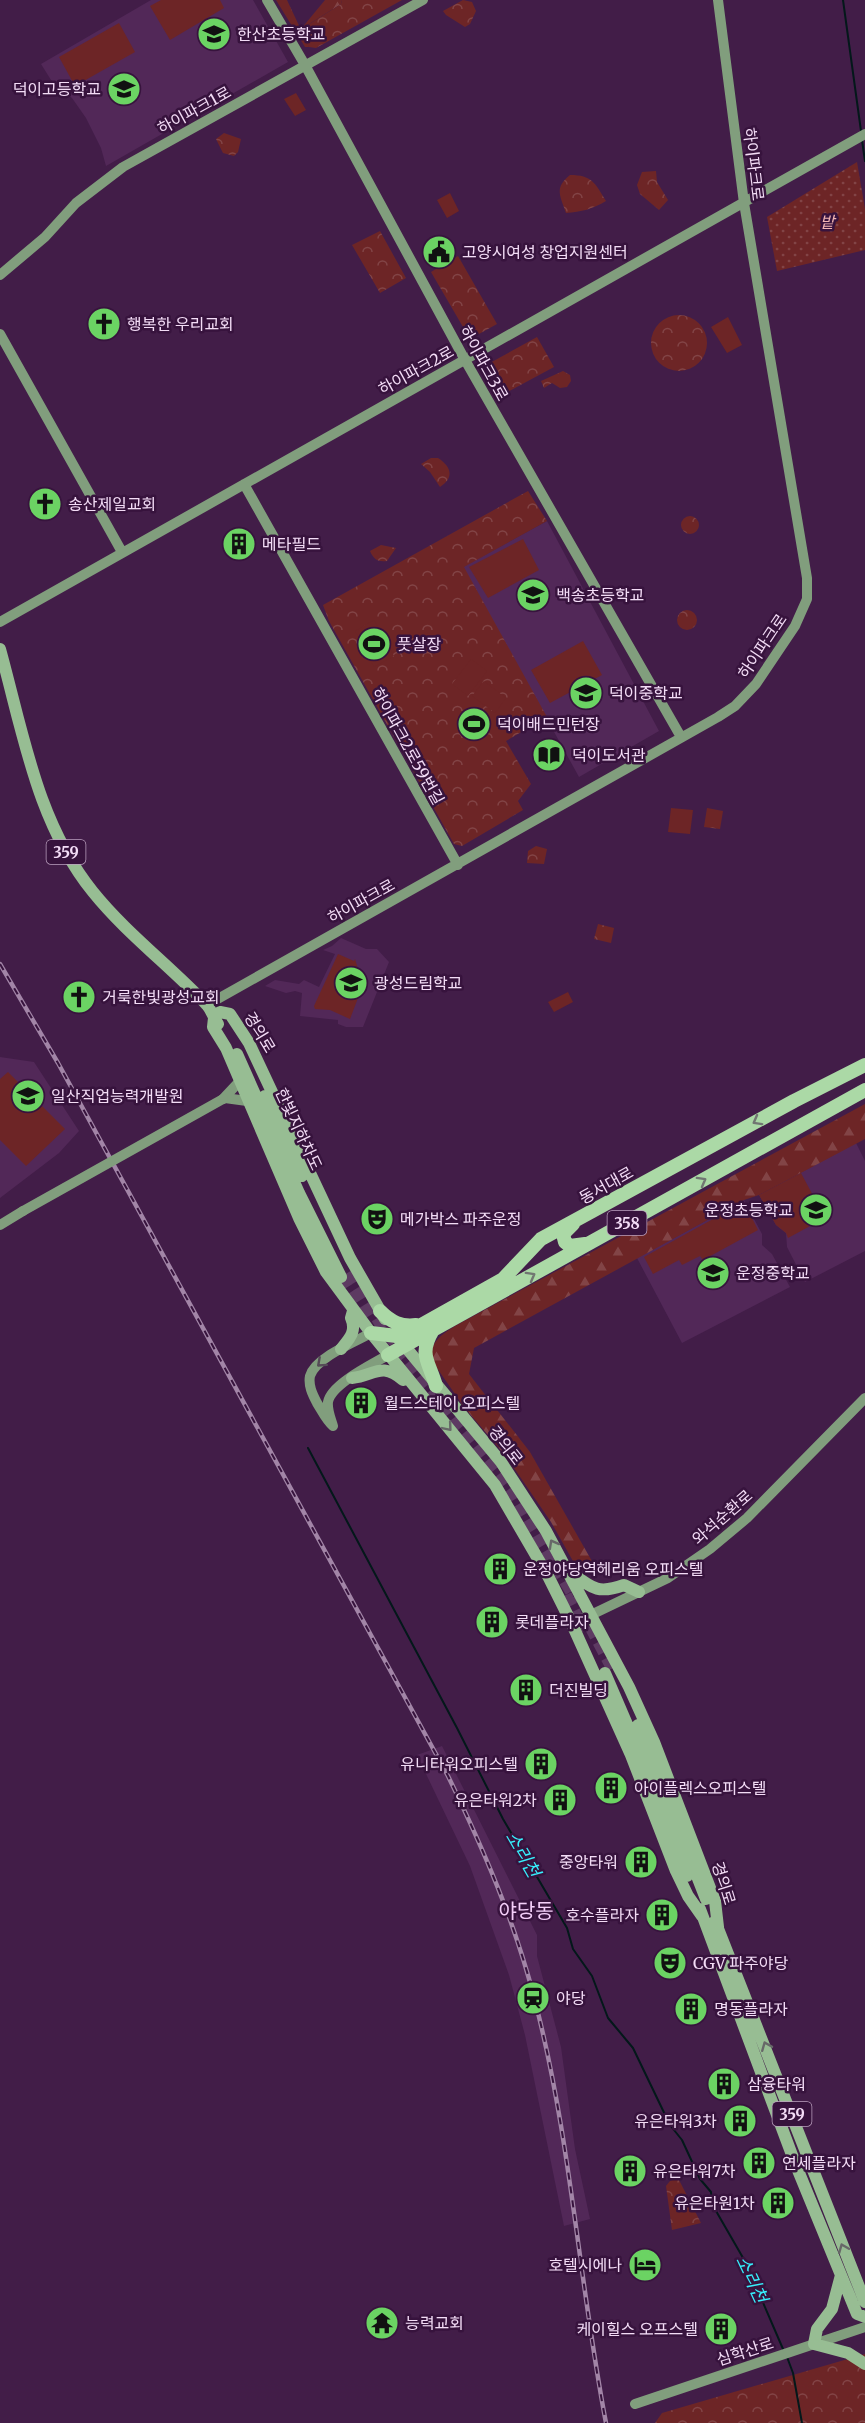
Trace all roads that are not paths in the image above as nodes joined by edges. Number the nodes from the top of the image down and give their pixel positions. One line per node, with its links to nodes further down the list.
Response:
1 (267, 0): 4 (street, 하이파크3로)
2 (423, 0): 4 (street, 하이파크1로)
3 (718, 0): 6 (street, 하이파크로)
4 (305, 65): 7 (street, 하이파크1로); 9 (street, 하이파크3로)
5 (865, 134): 6 (street, 하이파크2로)
6 (744, 203): 9 (street, 하이파크2로); 14 (street, 하이파크로)
7 (0, 275)
8 (0, 334): 11 (street)
9 (465, 360): 10 (street, 하이파크2로); 14 (street, 하이파크3로)
10 (244, 484): 11 (street, 하이파크2로); 15 (street, 하이파크2로59번길)
11 (123, 552): 12 (street, 하이파크2로)
12 (0, 622)
13 (0, 649): 16 (main road, 경의로 / 359)
14 (681, 737): 15 (street, 하이파크로)
15 (458, 865): 16 (street, 하이파크로)
16 (213, 1011): 18 (main road, 경의로); 25 (main road, 경의로 / 359); 26 (main road, 경의로)
17 (865, 1064): 22 (highway, 동서대로 / 358, one-way to 22)
18 (239, 1082): 20 (street); 21 (main road, 경의로)
19 (865, 1091): 24 (highway, 동서대로 / 358, one-way to 19)
20 (224, 1099): 21 (street); 23 (street, bridge)
21 (248, 1101): 27 (main road, 경의로)
22 (584, 1216): 24 (highway); 29 (highway, 동서대로 / 358)
23 (0, 1225)
24 (596, 1240): 29 (highway, 동서대로 / 358, one-way to 24)
25 (345, 1274)
26 (368, 1291): 27 (main road); 28 (main road, 경의로)
27 (351, 1306): 30 (main road, 경의로); 32 (main road)
28 (380, 1311): 29 (highway); 31 (main road, 경의로)
29 (428, 1327): 31 (highway, 동서대로 / 358); 35 (highway)
30 (371, 1333): 31 (highway); 32 (street); 33 (main road, 경의로)
31 (400, 1341): 33 (highway, 동서대로 / 358); 35 (main road, 경의로)
32 (341, 1350): 34 (street, one-way to 34)
33 (388, 1355): 34 (street); 36 (main road, 경의로)
34 (352, 1378): 36 (main road)
35 (436, 1386): 38 (main road, 경의로, one-way to 35)
36 (422, 1395): 41 (main road, 경의로, one-way to 41)
37 (865, 1398): 39 (street, 와석순환로)
38 (567, 1570): 39 (main road); 40 (main road, 경의로)
39 (639, 1592): 40 (street, 와석순환로)
40 (591, 1614): 41 (street, 와석순환로); 42 (main road, 경의로)
41 (572, 1624): 42 (main road, 경의로)
42 (608, 1670): 43 (main road, 경의로 / 359); 44 (main road, 경의로 / 359, one-way to 42)
43 (841, 2274): 47 (main road, 경의로 / 359); 49 (main road)
44 (854, 2275): 45 (main road); 46 (main road, 경의로 / 359)
45 (865, 2283)
46 (865, 2302)
47 (865, 2317)
48 (865, 2327): 49 (street, 심학산로)
49 (809, 2346): 50 (main road); 51 (street, 심학산로)
50 (865, 2364)
51 (635, 2404)

